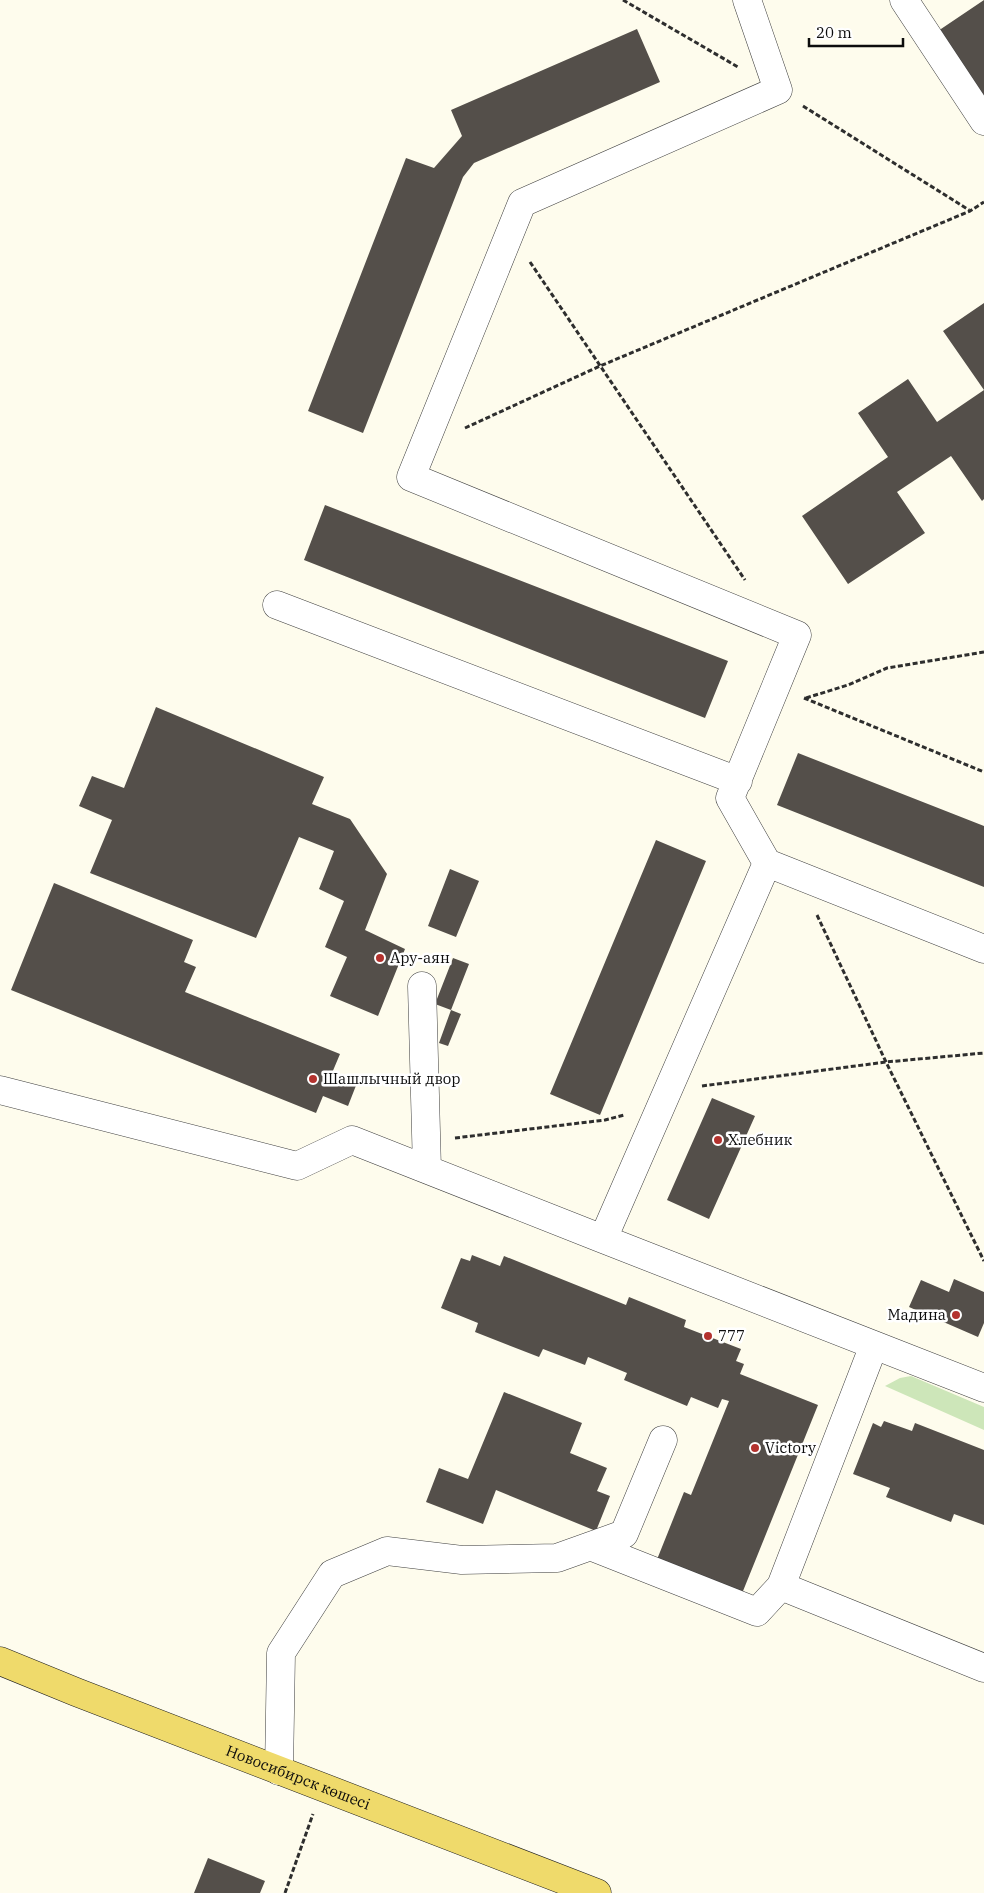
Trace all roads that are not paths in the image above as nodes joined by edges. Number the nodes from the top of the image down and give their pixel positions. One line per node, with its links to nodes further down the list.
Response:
1 (747, 0): 5 (street)
2 (904, 0): 3 (street)
3 (984, 121)
4 (277, 605): 5 (street)
5 (738, 781): 6 (street)
6 (767, 863): 7 (street); 11 (street)
7 (984, 949)
8 (422, 986): 10 (street)
9 (0, 1090): 10 (street)
10 (427, 1170): 11 (street)
11 (603, 1239): 12 (street)
12 (874, 1345): 13 (street); 16 (street)
13 (984, 1388)
14 (663, 1440): 15 (street)
15 (590, 1546): 16 (street); 19 (street)
16 (781, 1586): 18 (street)
17 (0, 1661): 19 (main road, Новосибирск көшесі)
18 (984, 1668)
19 (279, 1771): 20 (main road, Новосибирск көшесі)
20 (597, 1893)

